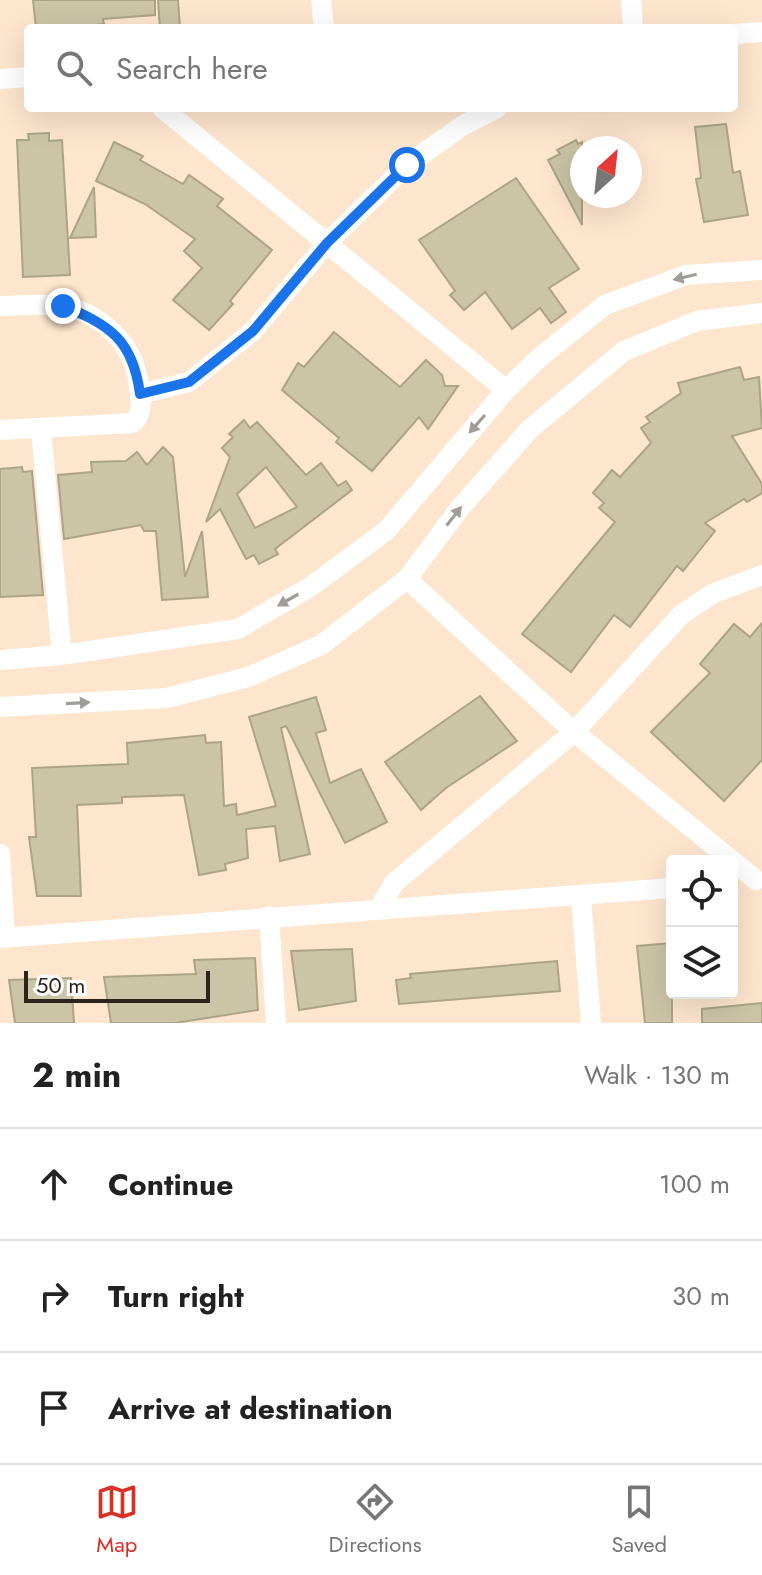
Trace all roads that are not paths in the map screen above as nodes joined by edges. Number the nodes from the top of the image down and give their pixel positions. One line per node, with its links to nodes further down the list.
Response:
1 (321, 0): 3 (street)
2 (631, 0): 4 (street)
3 (324, 24)
4 (633, 24)
5 (762, 32): 6 (street)
6 (738, 34)
7 (24, 77): 8 (street)
8 (0, 79)
9 (167, 112): 11 (street)
10 (489, 112): 11 (street)
11 (327, 243): 15 (street); 16 (street)
12 (762, 270): 15 (street, one-way to 15)
13 (0, 306): 16 (street)
14 (762, 313): 20 (street, one-way to 14)
15 (506, 390): 21 (street, one-way to 21)
16 (140, 394): 18 (street)
17 (0, 430): 18 (street)
18 (41, 430): 21 (street)
19 (762, 575): 24 (street)
20 (407, 579): 23 (street, one-way to 20); 24 (street)
21 (62, 655): 22 (street)
22 (0, 660)
23 (0, 707)
24 (574, 732): 26 (street); 30 (street)
25 (0, 854): 32 (street)
26 (759, 880): 27 (street)
27 (738, 882)
28 (666, 889): 29 (street)
29 (581, 897): 30 (street); 34 (street)
30 (379, 909): 31 (street)
31 (269, 916): 32 (street); 33 (street)
32 (3, 938)
33 (276, 1023)
34 (591, 1023)

